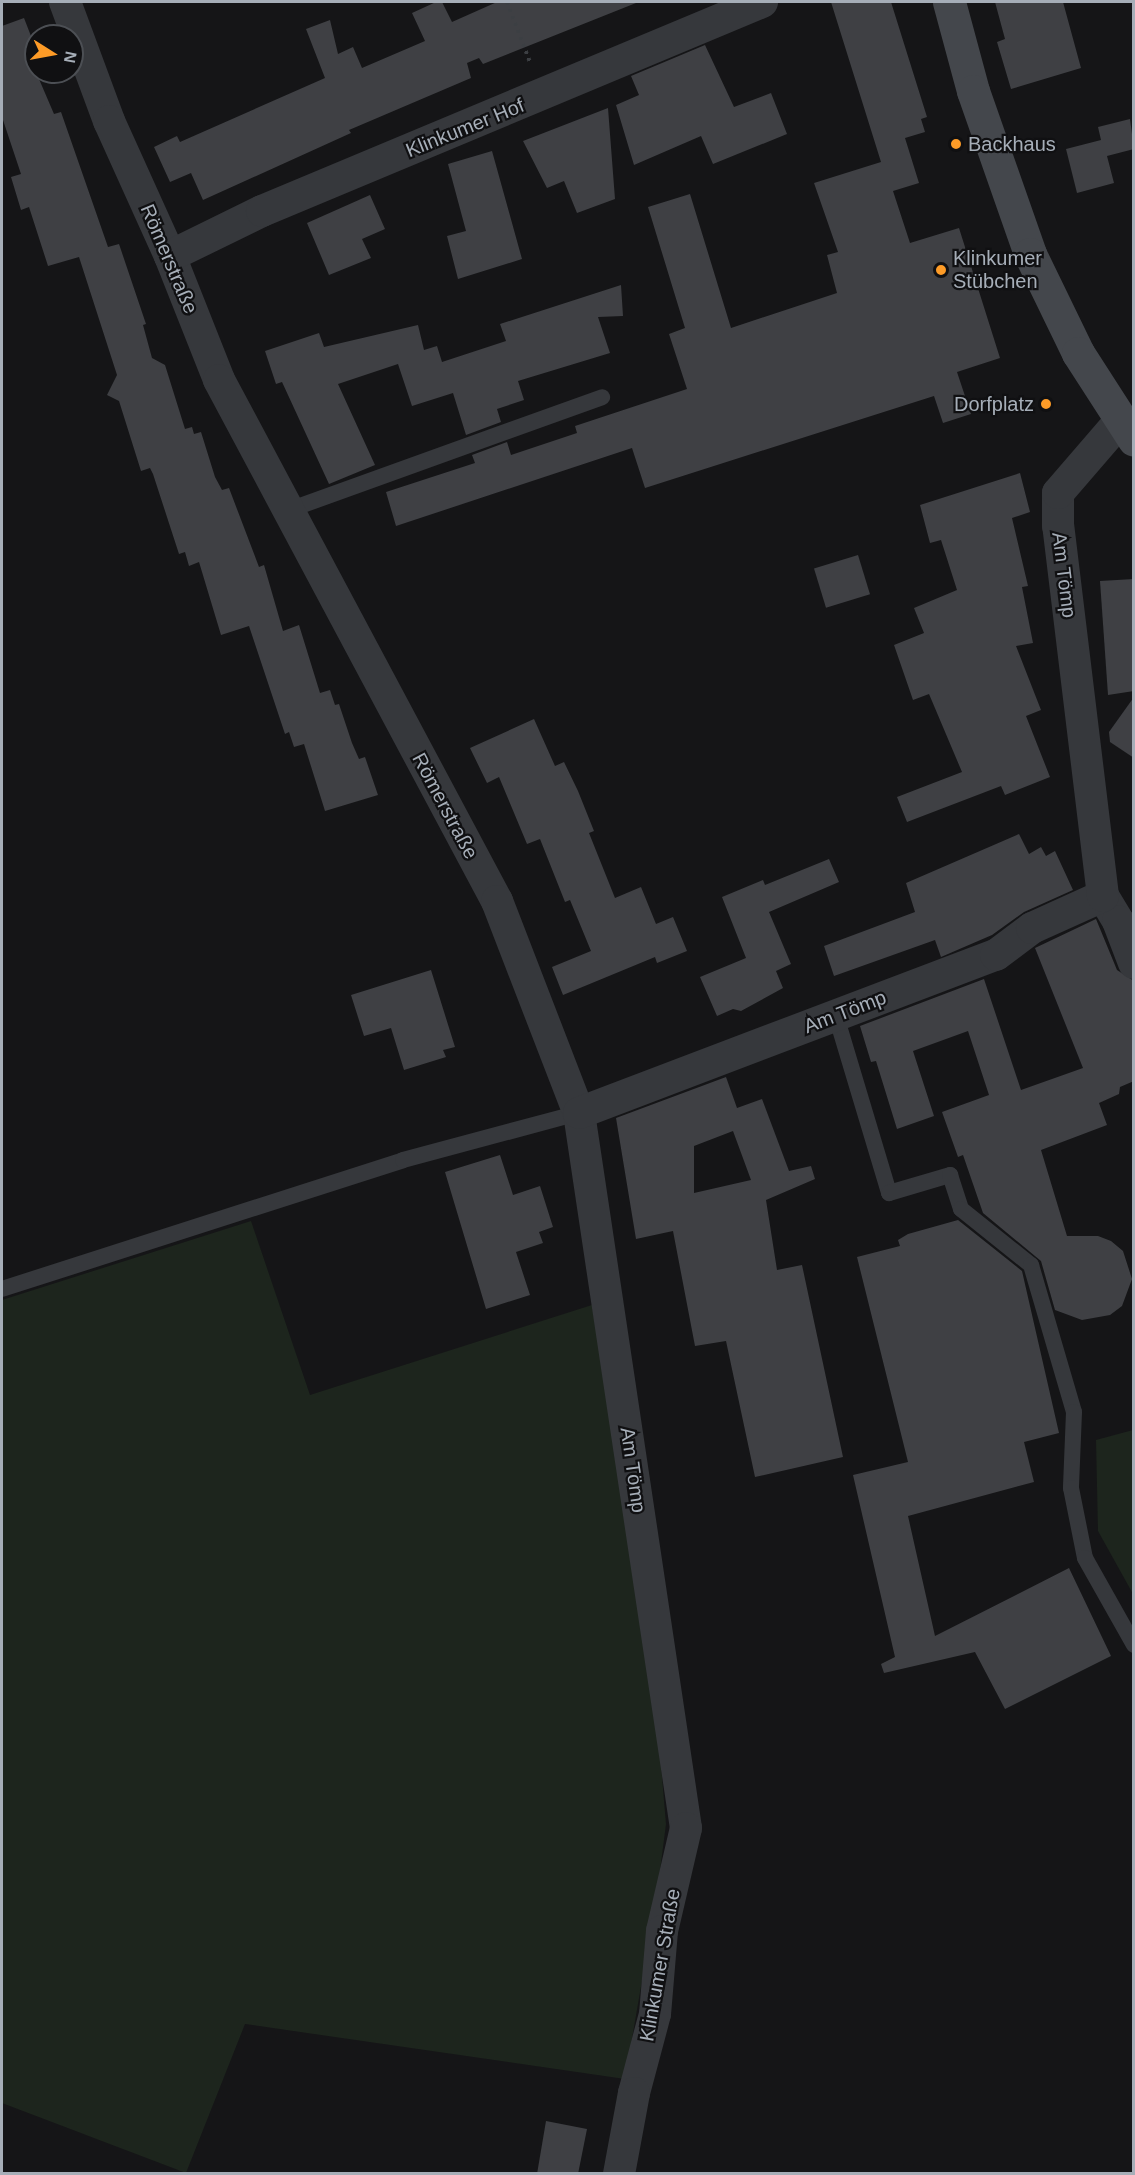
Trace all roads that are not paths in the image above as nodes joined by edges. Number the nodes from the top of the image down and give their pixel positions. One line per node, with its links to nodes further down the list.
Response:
1 (65, 2): 4 (street, Römerstraße)
2 (762, 2): 4 (street, Klinkumer Hof)
3 (949, 2): 6 (main road)
4 (170, 256): 7 (street, Römerstraße)
5 (602, 397): 7 (lane)
6 (1127, 430): 8 (street, Am Tömp)
7 (286, 511): 11 (street, Römerstraße)
8 (1103, 896): 9 (street, Am Tömp); 10 (street, Am Tömp)
9 (1134, 963)
10 (836, 1016): 11 (street, Am Tömp); 13 (lane)
11 (579, 1113): 12 (lane, Am Tömp); 14 (street, Am Tömp)
12 (2, 1289)
13 (1134, 1645)
14 (686, 1828): 15 (street, Klinkumer Straße)
15 (619, 2174)

